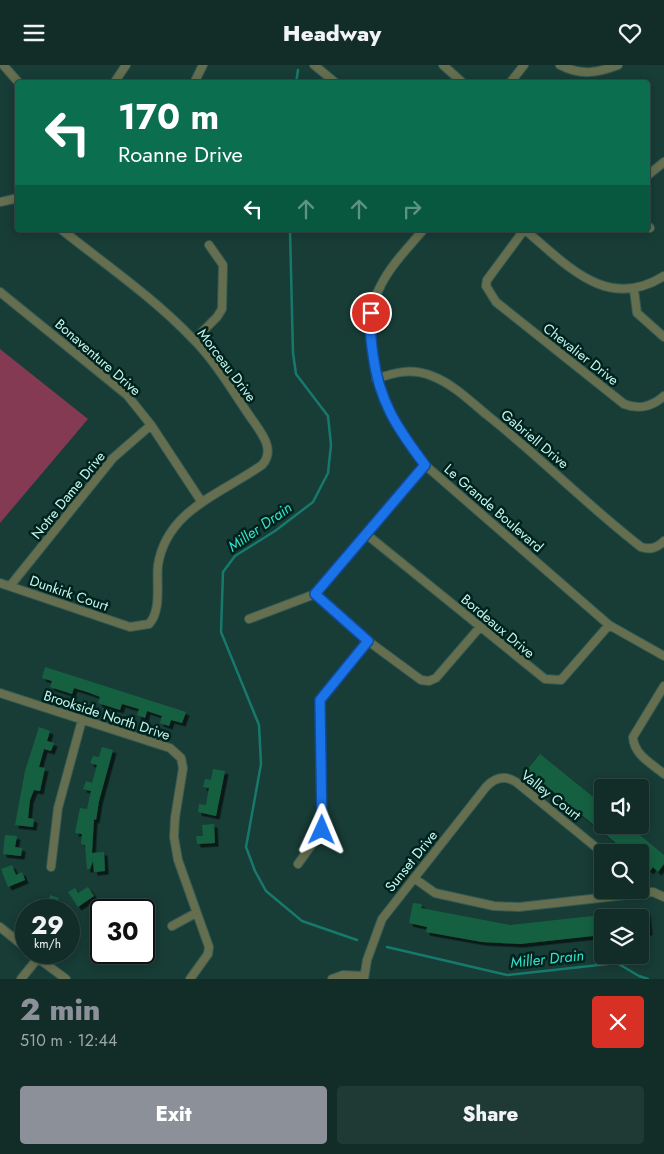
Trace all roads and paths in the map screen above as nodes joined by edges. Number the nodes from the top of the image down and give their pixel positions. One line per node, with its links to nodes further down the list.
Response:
1 (126, 65): 11 (street)
2 (203, 65): 12 (street)
3 (314, 65): 13 (street)
4 (443, 65): 14 (street)
5 (524, 65): 15 (street)
6 (560, 65): 9 (street)
7 (618, 65): 9 (street)
8 (5, 66): 10 (street)
9 (598, 73): 16 (street)
10 (17, 80)
11 (116, 80)
12 (196, 80)
13 (332, 80)
14 (460, 80)
15 (512, 80)
16 (599, 80)
17 (664, 162): 18 (street)
18 (650, 173)
19 (15, 199): 20 (street)
20 (0, 202)
21 (65, 232): 30 (street, Morceau Drive)
22 (421, 232): 31 (street, Le Grande Boulevard)
23 (523, 232): 32 (street, Chevalier Drive)
24 (527, 232): 27 (street)
25 (209, 245): 30 (street)
26 (664, 276): 27 (street)
27 (634, 290): 29 (street)
28 (0, 292): 33 (street, Bonaventure Drive)
29 (664, 337)
30 (194, 340): 35 (street, Morceau Drive)
31 (376, 379): 34 (street, Le Grande Boulevard); 37 (street, Gabriell Drive)
32 (664, 396)
33 (151, 425): 35 (street, Bonaventure Drive); 39 (street, Notre Dame Drive)
34 (425, 465): 36 (street); 42 (street, Le Grande Boulevard)
35 (201, 501): 43 (street, Morceau Drive)
36 (366, 534): 40 (street); 44 (street, Bordeaux Drive)
37 (664, 541)
38 (0, 583): 39 (street, Dunkirk Court)
39 (10, 586): 43 (street, Dunkirk Court)
40 (315, 594): 41 (street); 45 (street)
41 (249, 619)
42 (609, 625): 44 (street, Bordeaux Drive); 46 (street, Le Grande Boulevard)
43 (130, 627)
44 (480, 627): 45 (street)
45 (368, 641): 53 (street)
46 (664, 656)
47 (664, 686): 50 (street)
48 (0, 693): 49 (street, Brookside North Drive)
49 (82, 720): 54 (street); 59 (street, Brookside North Drive)
50 (664, 774)
51 (505, 777): 52 (street, Valley Court); 55 (street, Sunset Drive)
52 (594, 846)
53 (298, 864)
54 (52, 867)
55 (414, 878): 57 (street); 65 (street, Sunset Drive)
56 (649, 892): 58 (street)
57 (594, 897)
58 (664, 897)
59 (196, 913): 60 (street); 68 (street, Brookside North Drive)
60 (172, 926)
61 (0, 927): 62 (street)
62 (15, 940)
63 (29, 964): 66 (street)
64 (46, 964): 67 (street)
65 (364, 977): 69 (street)
66 (21, 979)
67 (66, 979)
68 (190, 979)
69 (332, 979)

